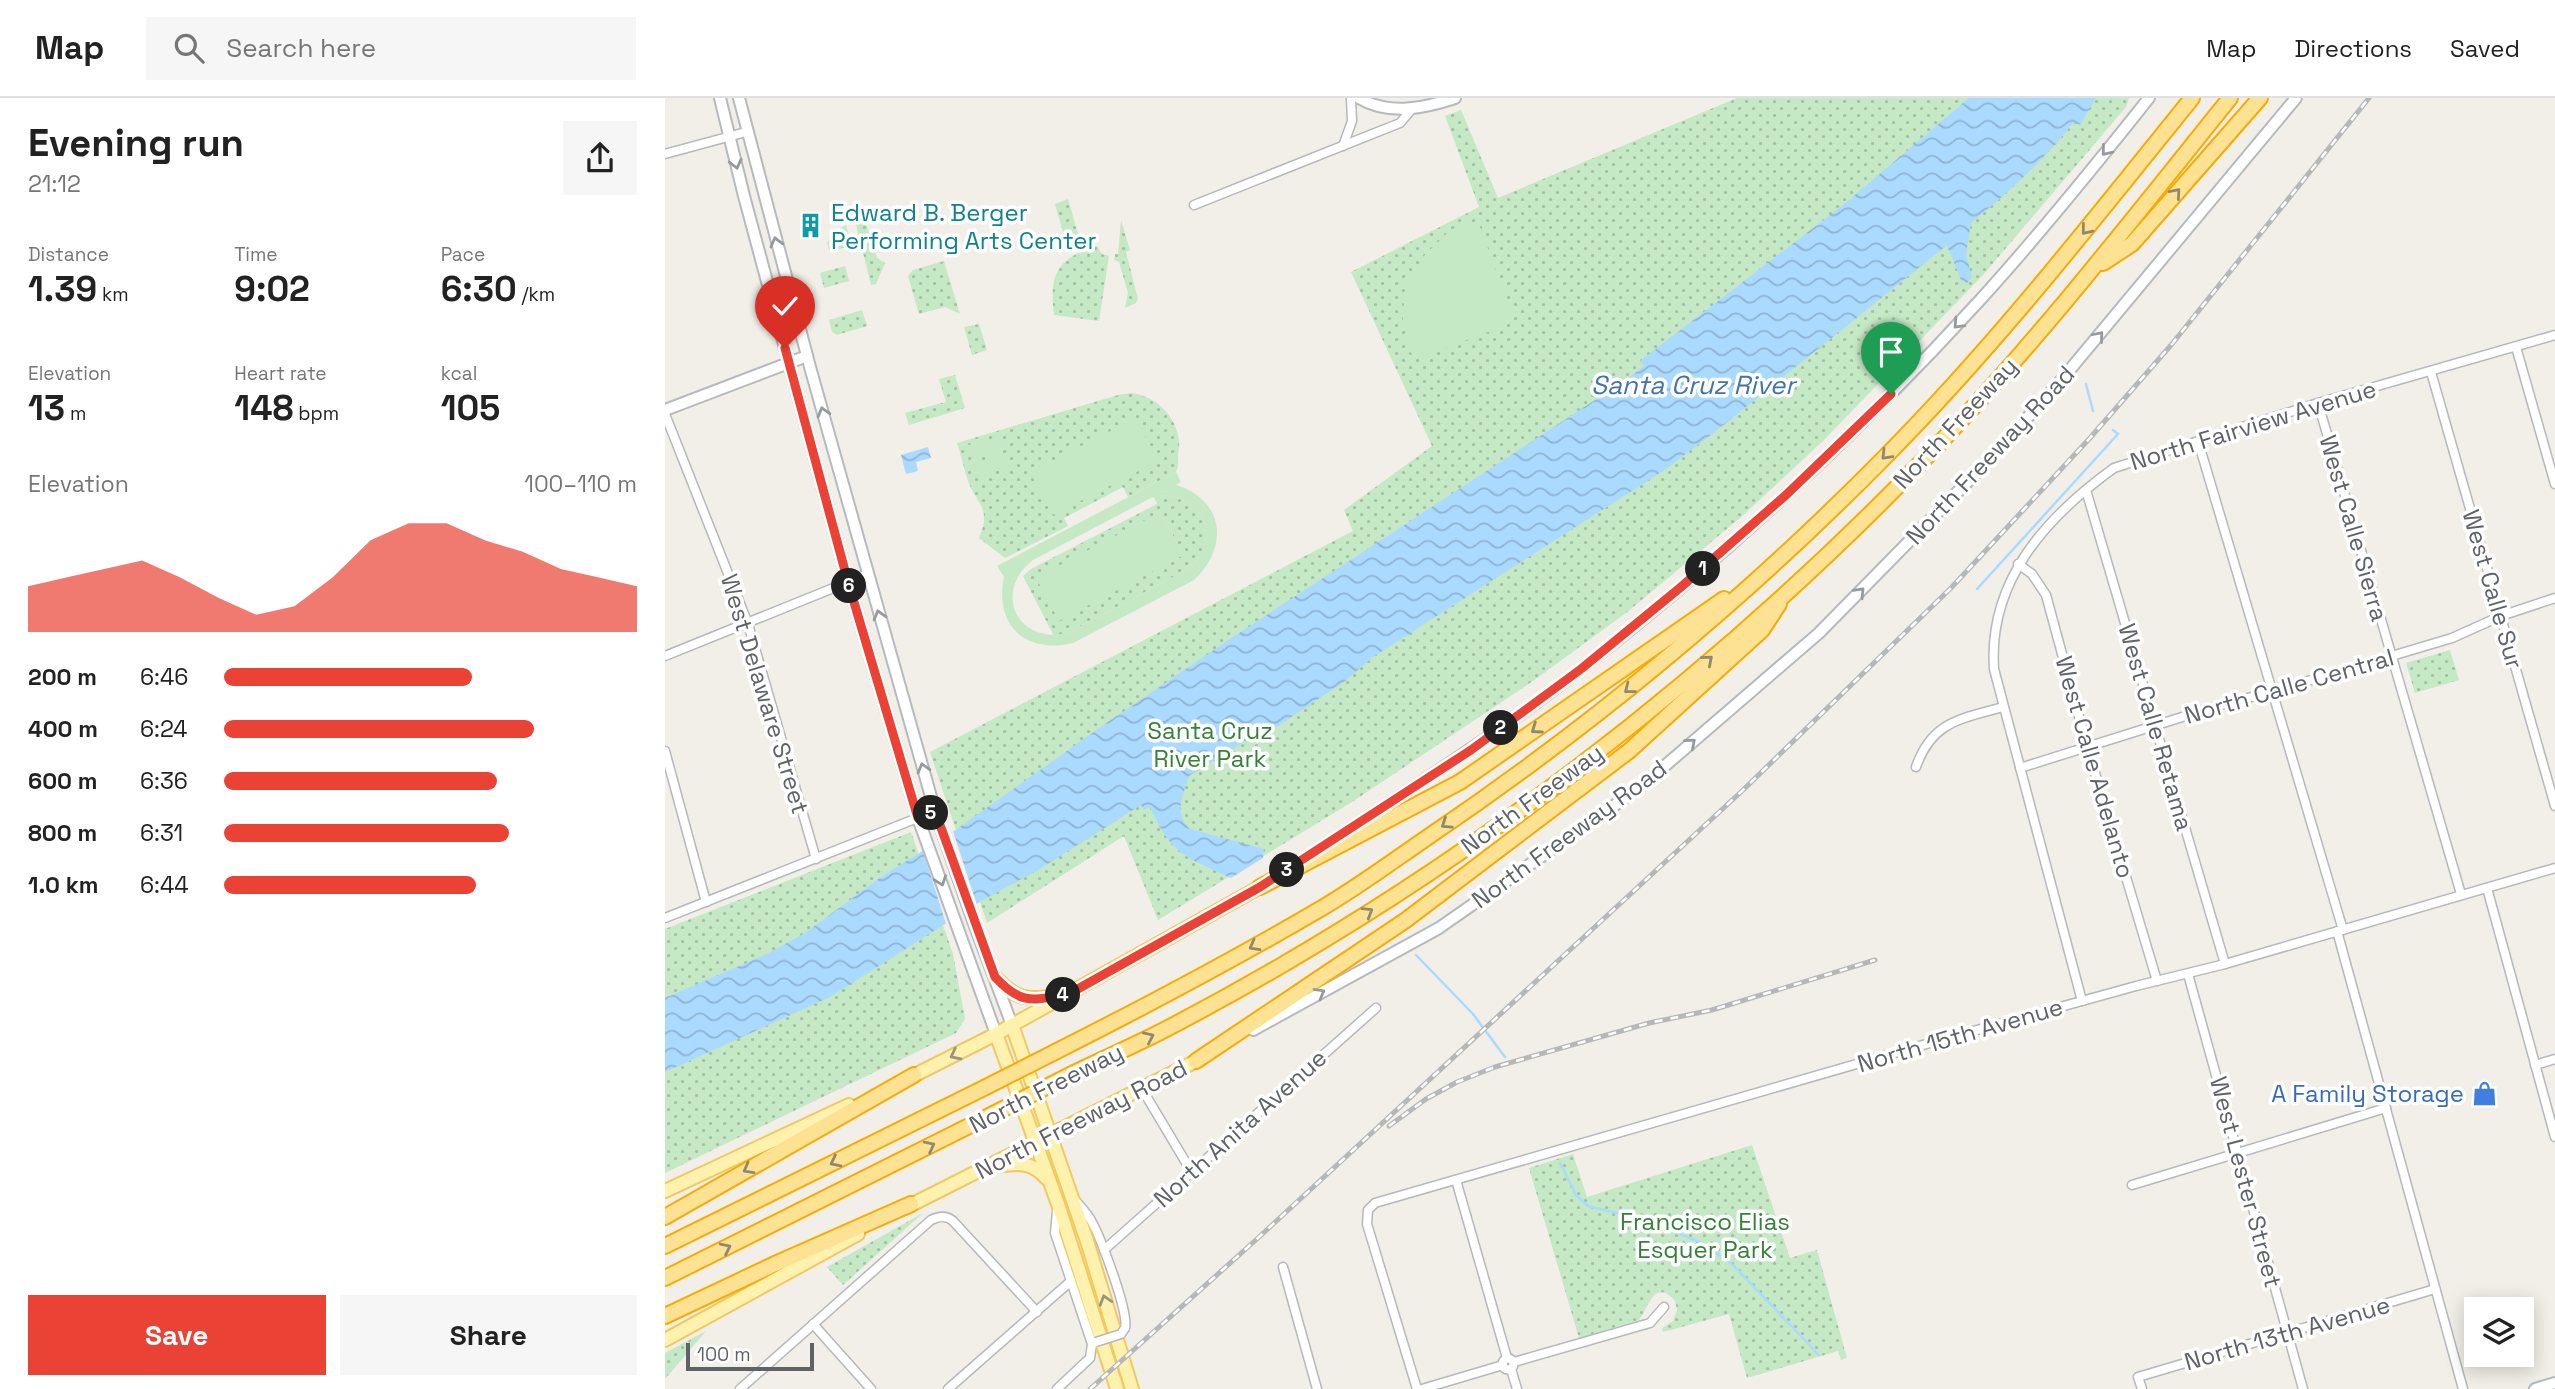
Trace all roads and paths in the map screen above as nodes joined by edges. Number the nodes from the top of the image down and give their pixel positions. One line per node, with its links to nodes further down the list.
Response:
1 (720, 98): 13 (main road)
2 (739, 98): 12 (main road)
3 (1351, 98): 14 (street)
4 (1359, 98): 11 (main road)
5 (1455, 98): 11 (main road)
6 (2149, 98): 50 (main road, one-way to 50)
7 (2190, 98): 29 (highway, North Freeway, one-way to 29)
8 (2230, 98): 17 (highway, North Freeway)
9 (2260, 98): 17 (highway, one-way to 9)
10 (2296, 98): 66 (main road, North Freeway Road, one-way to 10)
11 (1412, 109): 14 (street)
12 (746, 132): 13 (street); 20 (main road, one-way to 12)
13 (729, 136): 15 (street); 21 (main road, one-way to 21)
14 (1343, 146): 16 (street)
15 (665, 154)
16 (1194, 205)
17 (2090, 272): 32 (highway, North Freeway)
18 (2555, 335): 19 (street, North Fairview Avenue)
19 (2516, 347): 22 (street, North Fairview Avenue); 26 (street)
20 (807, 355): 21 (main road); 30 (main road, one-way to 20)
21 (789, 363): 24 (main road); 31 (main road)
22 (2431, 372): 23 (street, North Fairview Avenue); 34 (street, West Calle Sur)
23 (2318, 403): 25 (street, North Fairview Avenue); 37 (street, West Calle Sierra)
24 (665, 412): 35 (street, West Delaware Street)
25 (2198, 441): 27 (street, North Fairview Avenue); 38 (street)
26 (2555, 484)
27 (2086, 490): 28 (street, North Fairview Avenue); 40 (street, West Calle Retama)
28 (2018, 564): 39 (street, North Fairview Avenue); 41 (street, West Calle Adelanto)
29 (1774, 565): 50 (highway, one-way to 50); 85 (highway, North Freeway, one-way to 85, bridge)
30 (868, 573): 31 (street); 46 (main road, one-way to 30)
31 (848, 582): 35 (street); 47 (main road)
32 (1788, 590): 66 (highway); 88 (highway, North Freeway, one-way to 32, bridge)
33 (2555, 598): 34 (street, North Calle Central)
34 (2501, 616): 37 (street, North Calle Central); 45 (street, West Calle Sur)
35 (748, 624): 36 (street); 48 (street, West Delaware Street)
36 (665, 656)
37 (2391, 656): 38 (street, North Calle Central); 52 (street, West Calle Sierra)
38 (2274, 691): 40 (street, North Calle Central); 55 (street)
39 (2003, 707): 43 (street); 44 (street, North Fairview Avenue)
40 (2155, 725): 41 (street, North Calle Central); 56 (street, West Calle Retama)
41 (2088, 746): 44 (street, North Calle Central); 59 (street, West Calle Adelanto)
42 (665, 751): 53 (street)
43 (1916, 767)
44 (2020, 768): 61 (street, North Fairview Avenue)
45 (2555, 806)
46 (935, 811): 47 (street); 58 (main road)
47 (918, 818): 48 (street); 64 (main road, one-way to 64)
48 (816, 859): 53 (street)
49 (2555, 868): 51 (street, North 15th Avenue)
50 (1260, 887): 60 (main road)
51 (2487, 888): 52 (street, North 15th Avenue); 67 (street)
52 (2461, 894): 55 (street, North 15th Avenue)
53 (706, 902): 54 (street)
54 (665, 918)
55 (2340, 930): 56 (street, North 15th Avenue); 70 (street)
56 (2225, 964): 57 (street, North 15th Avenue)
57 (2188, 974): 59 (street, North 15th Avenue); 74 (street, West Lester Street)
58 (995, 977): 60 (main road); 63 (main road)
59 (2157, 981): 61 (street, North 15th Avenue)
60 (1067, 995): 63 (main road)
61 (2082, 1000): 77 (street, North 15th Avenue)
62 (1376, 1008): 76 (street, North Anita Avenue)
63 (1012, 1025): 64 (main road); 71 (main road)
64 (996, 1034): 68 (main road, one-way to 68); 73 (main road)
65 (2555, 1059): 67 (street)
66 (1196, 1061): 69 (main road, North Freeway Road)
67 (2535, 1065): 72 (street)
68 (914, 1075): 80 (main road); 84 (highway, one-way to 84)
69 (1142, 1089): 71 (main road, North Freeway Road); 76 (street)
70 (2386, 1108): 74 (street); 90 (street)
71 (1051, 1135): 73 (main road, North Freeway Road); 81 (main road)
72 (2555, 1138)
73 (1034, 1143): 75 (main road, North Freeway Road); 78 (main road)
74 (2239, 1153): 79 (street); 95 (street, West Lester Street)
75 (984, 1169): 78 (main road); 83 (main road, North Freeway Road)
76 (1191, 1171): 86 (street, North Anita Avenue)
77 (1456, 1180): 98 (street); 107 (street, North 15th Avenue)
78 (1049, 1181): 82 (main road)
79 (2132, 1185)
80 (665, 1191)
81 (1073, 1198): 86 (street); 105 (main road, one-way to 81)
82 (1058, 1204): 89 (street); 104 (main road)
83 (911, 1205): 93 (highway); 96 (main road, North Freeway Road)
84 (665, 1217)
85 (665, 1246)
86 (1104, 1250): 97 (street, bridge)
87 (1283, 1267): 106 (street)
88 (665, 1278)
89 (1071, 1281): 92 (street); 97 (street)
90 (2435, 1290): 95 (street, North 13th Avenue); 111 (street)
91 (1664, 1307): 98 (street)
92 (1037, 1312): 94 (street); 102 (street)
93 (665, 1316)
94 (813, 1324): 100 (street); 101 (street)
95 (2288, 1332): 109 (street, North 13th Avenue); 110 (street, West Lester Street)
96 (665, 1340)
97 (1094, 1343): 103 (street)
98 (1509, 1363): 107 (street); 108 (street)
99 (2555, 1383): 112 (main road)
100 (740, 1389)
101 (871, 1389)
102 (948, 1389)
103 (1057, 1389)
104 (1117, 1389)
105 (1132, 1389)
106 (1317, 1389)
107 (1419, 1389)
108 (1517, 1389)
109 (2142, 1389)
110 (2303, 1389)
111 (2463, 1389)
112 (2535, 1389)

